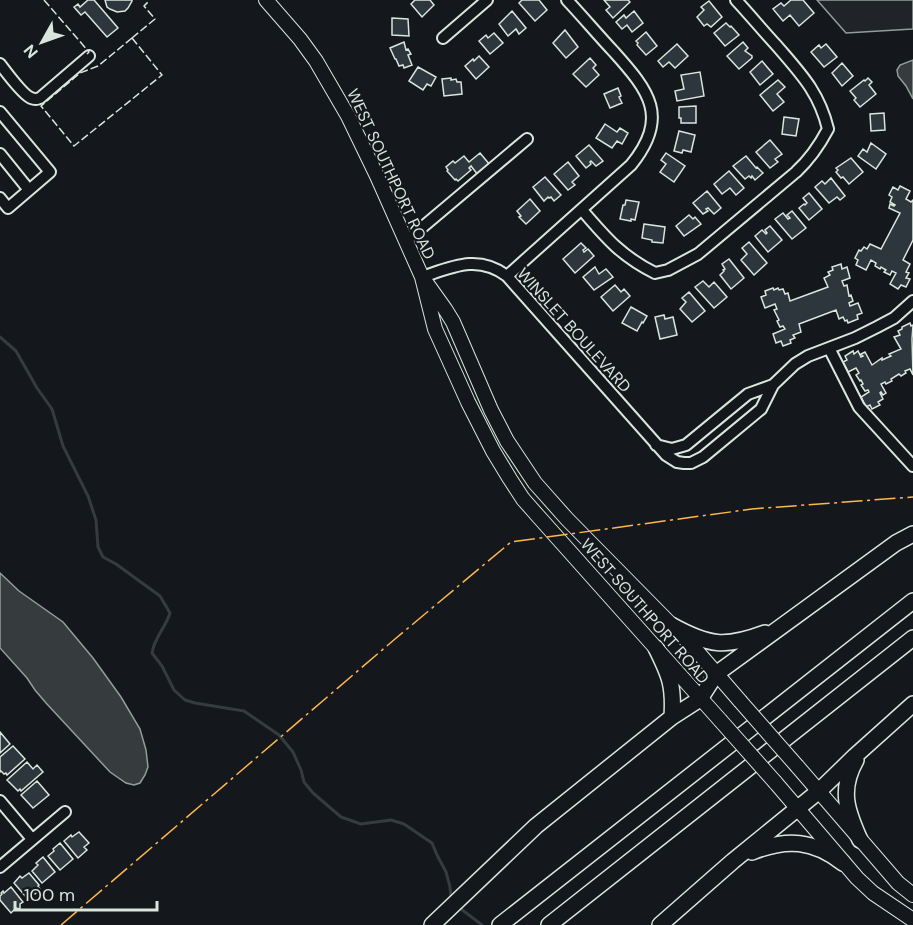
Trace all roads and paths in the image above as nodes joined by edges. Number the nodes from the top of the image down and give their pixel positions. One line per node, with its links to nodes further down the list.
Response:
1 (266, 0): 14 (main road, WEST SOUTHPORT ROAD)
2 (487, 0): 5 (street)
3 (567, 0): 13 (street)
4 (736, 0): 13 (street)
5 (443, 38)
6 (89, 56): 7 (street)
7 (0, 64)
8 (2, 119): 11 (street)
9 (527, 139): 14 (street)
10 (0, 154): 11 (street)
11 (29, 190): 12 (street)
12 (0, 198)
13 (582, 210): 15 (street)
14 (406, 241): 16 (main road, WEST SOUTHPORT ROAD)
15 (507, 276): 16 (street, WINSLET BOULEVARD); 20 (street, WINSLET BOULEVARD)
16 (422, 277): 25 (main road, WEST SOUTHPORT ROAD); 27 (main road, WEST SOUTHPORT ROAD)
17 (913, 301): 18 (street, WINSLET BOULEVARD)
18 (829, 348): 19 (street, WINSLET BOULEVARD); 21 (street)
19 (772, 385): 20 (street, WINSLET BOULEVARD); 20 (street, WINSLET BOULEVARD)
20 (656, 445)
21 (913, 466)
22 (913, 534): 24 (highway)
23 (913, 601): 45 (highway)
24 (786, 623): 25 (highway); 28 (highway)
25 (671, 625): 28 (main road, WEST SOUTHPORT ROAD)
26 (913, 638): 46 (highway)
27 (656, 648): 29 (main road, WEST SOUTHPORT ROAD); 31 (highway)
28 (716, 674): 29 (highway); 33 (main road, WEST SOUTHPORT ROAD, bridge)
29 (700, 699): 31 (highway); 35 (main road, WEST SOUTHPORT ROAD, bridge)
30 (913, 704): 32 (highway)
31 (672, 717): 44 (highway)
32 (867, 745): 33 (highway); 38 (highway)
33 (819, 791): 35 (highway); 38 (main road, WEST SOUTHPORT ROAD)
34 (0, 801): 37 (street)
35 (798, 810): 39 (highway); 40 (main road, WEST SOUTHPORT ROAD)
36 (65, 812): 37 (street)
37 (33, 839): 41 (street)
38 (860, 840): 42 (main road, WEST SOUTHPORT ROAD)
39 (733, 861): 40 (highway); 47 (highway)
40 (843, 863): 43 (main road, WEST SOUTHPORT ROAD)
41 (0, 867)
42 (913, 895)
43 (913, 920)
44 (432, 925)
45 (500, 925)
46 (549, 925)
47 (660, 925)

